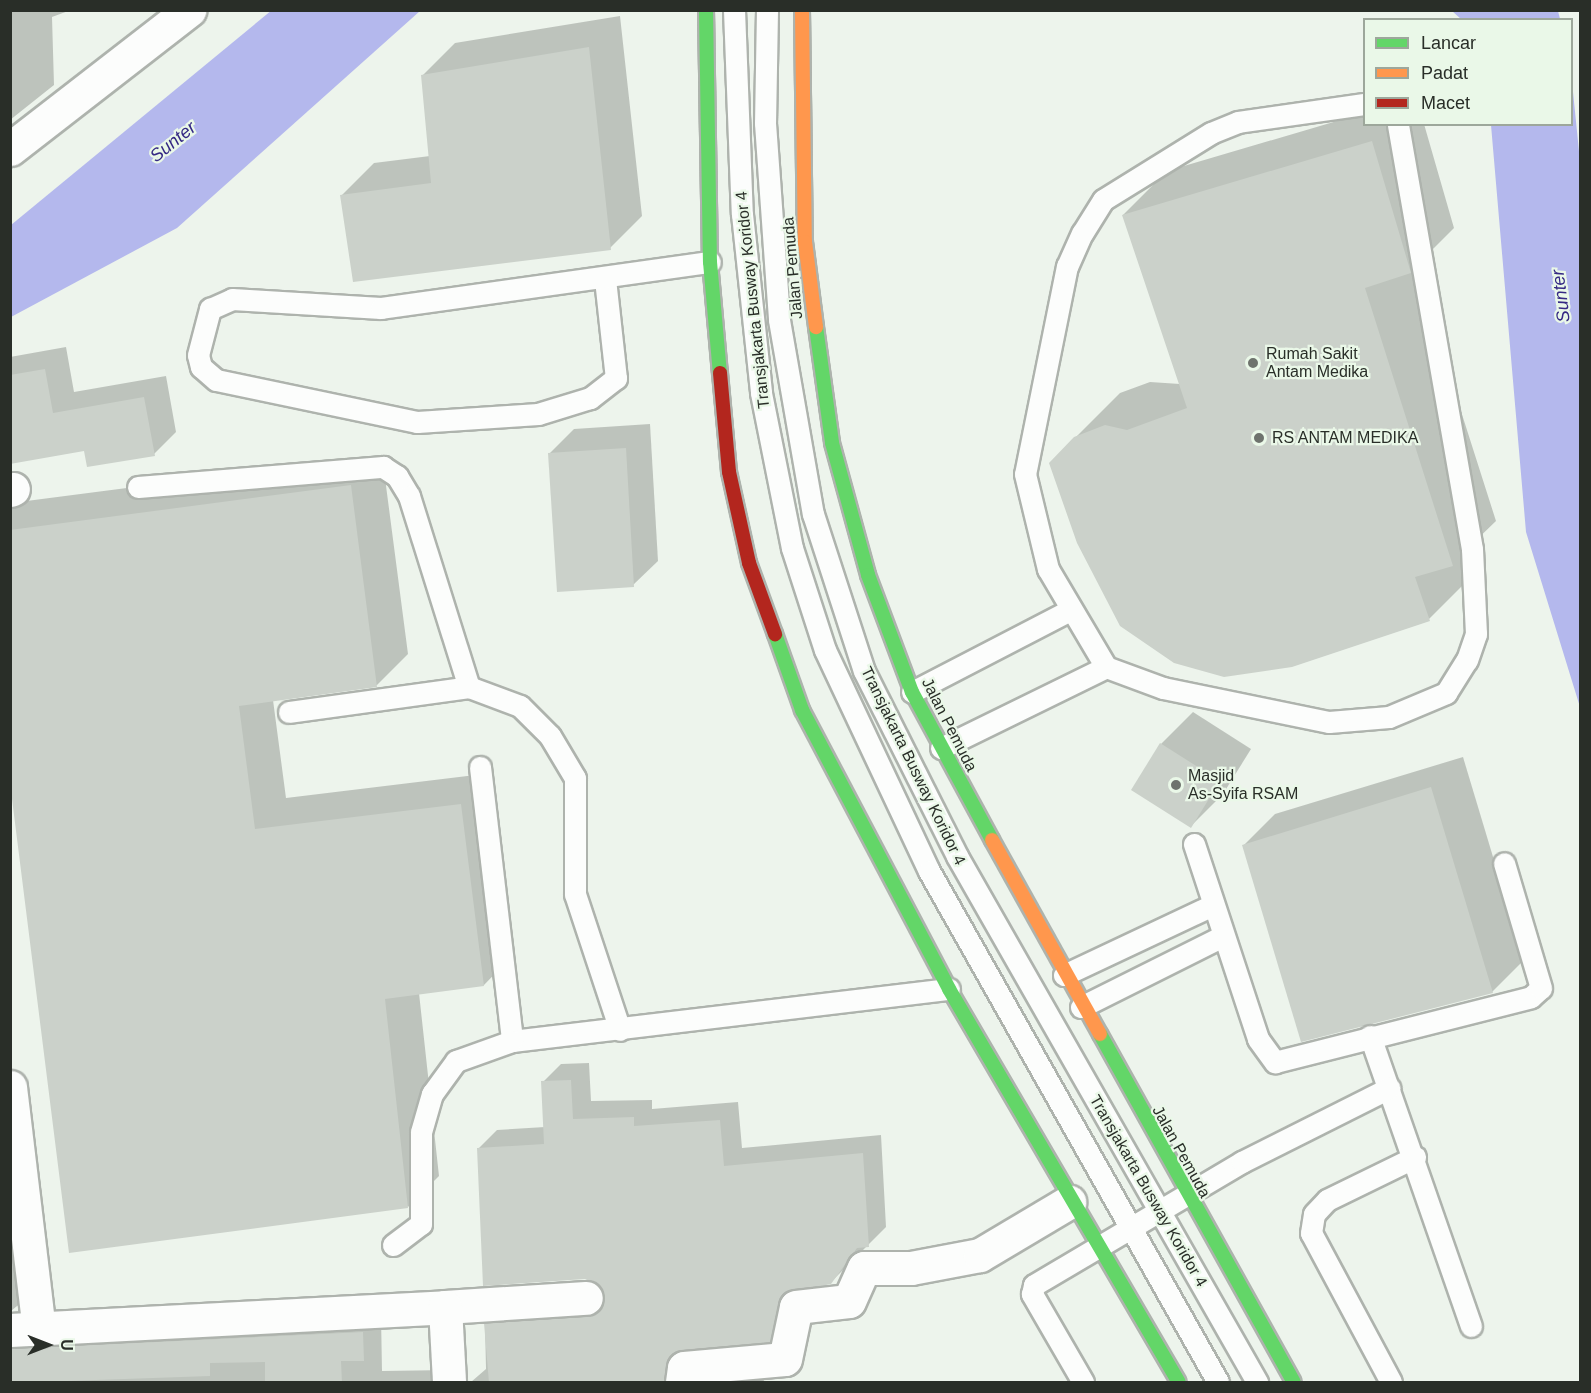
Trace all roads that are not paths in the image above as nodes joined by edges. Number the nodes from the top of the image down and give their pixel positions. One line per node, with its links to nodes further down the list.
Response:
1 (189, 10): 8 (street)
2 (706, 10): 9 (main road)
3 (734, 10): 35 (lane, Transjakarta Busway Koridor 4)
4 (767, 10): 34 (lane, Transjakarta Busway Koridor 4)
5 (802, 10): 15 (main road, Jalan Pemuda)
6 (1363, 104): 12 (lane)
7 (1398, 126): 13 (lane)
8 (10, 148)
9 (710, 262): 10 (lane); 24 (main road)
10 (605, 279): 10 (lane)
11 (138, 487): 14 (lane)
12 (1068, 610): 13 (lane); 15 (lane)
13 (1106, 667): 17 (lane)
14 (469, 687): 16 (lane); 26 (lane)
15 (912, 692): 17 (main road, Jalan Pemuda)
16 (289, 712)
17 (941, 748): 23 (main road, Jalan Pemuda)
18 (480, 767): 28 (lane)
19 (1194, 844): 21 (lane)
20 (1504, 863): 27 (lane)
21 (1213, 905): 22 (lane); 23 (lane)
22 (1223, 936): 25 (lane); 27 (lane)
23 (1064, 975): 25 (main road, Jalan Pemuda)
24 (949, 989): 26 (lane); 33 (main road)
25 (1081, 1007): 32 (main road, Jalan Pemuda)
26 (620, 1030): 28 (lane)
27 (1370, 1036): 30 (lane)
28 (512, 1041): 36 (lane)
29 (10, 1087): 41 (street)
30 (1389, 1088): 31 (lane); 32 (lane)
31 (1415, 1157): 40 (lane); 49 (lane)
32 (1185, 1194): 34 (lane); 48 (main road, Jalan Pemuda)
33 (1069, 1202): 37 (main road); 43 (street)
34 (1158, 1210): 35 (lane); 47 (lane, Transjakarta Busway Koridor 4)
35 (1131, 1227): 37 (lane); 46 (lane, Transjakarta Busway Koridor 4)
36 (393, 1245)
37 (1097, 1248): 44 (lane); 45 (main road)
38 (586, 1298): 39 (street)
39 (445, 1307): 41 (street); 42 (street)
40 (1471, 1326)
41 (25, 1330)
42 (449, 1383)
43 (682, 1383)
44 (1083, 1383)
45 (1179, 1383)
46 (1218, 1383)
47 (1257, 1383)
48 (1294, 1383)
49 (1391, 1383)

